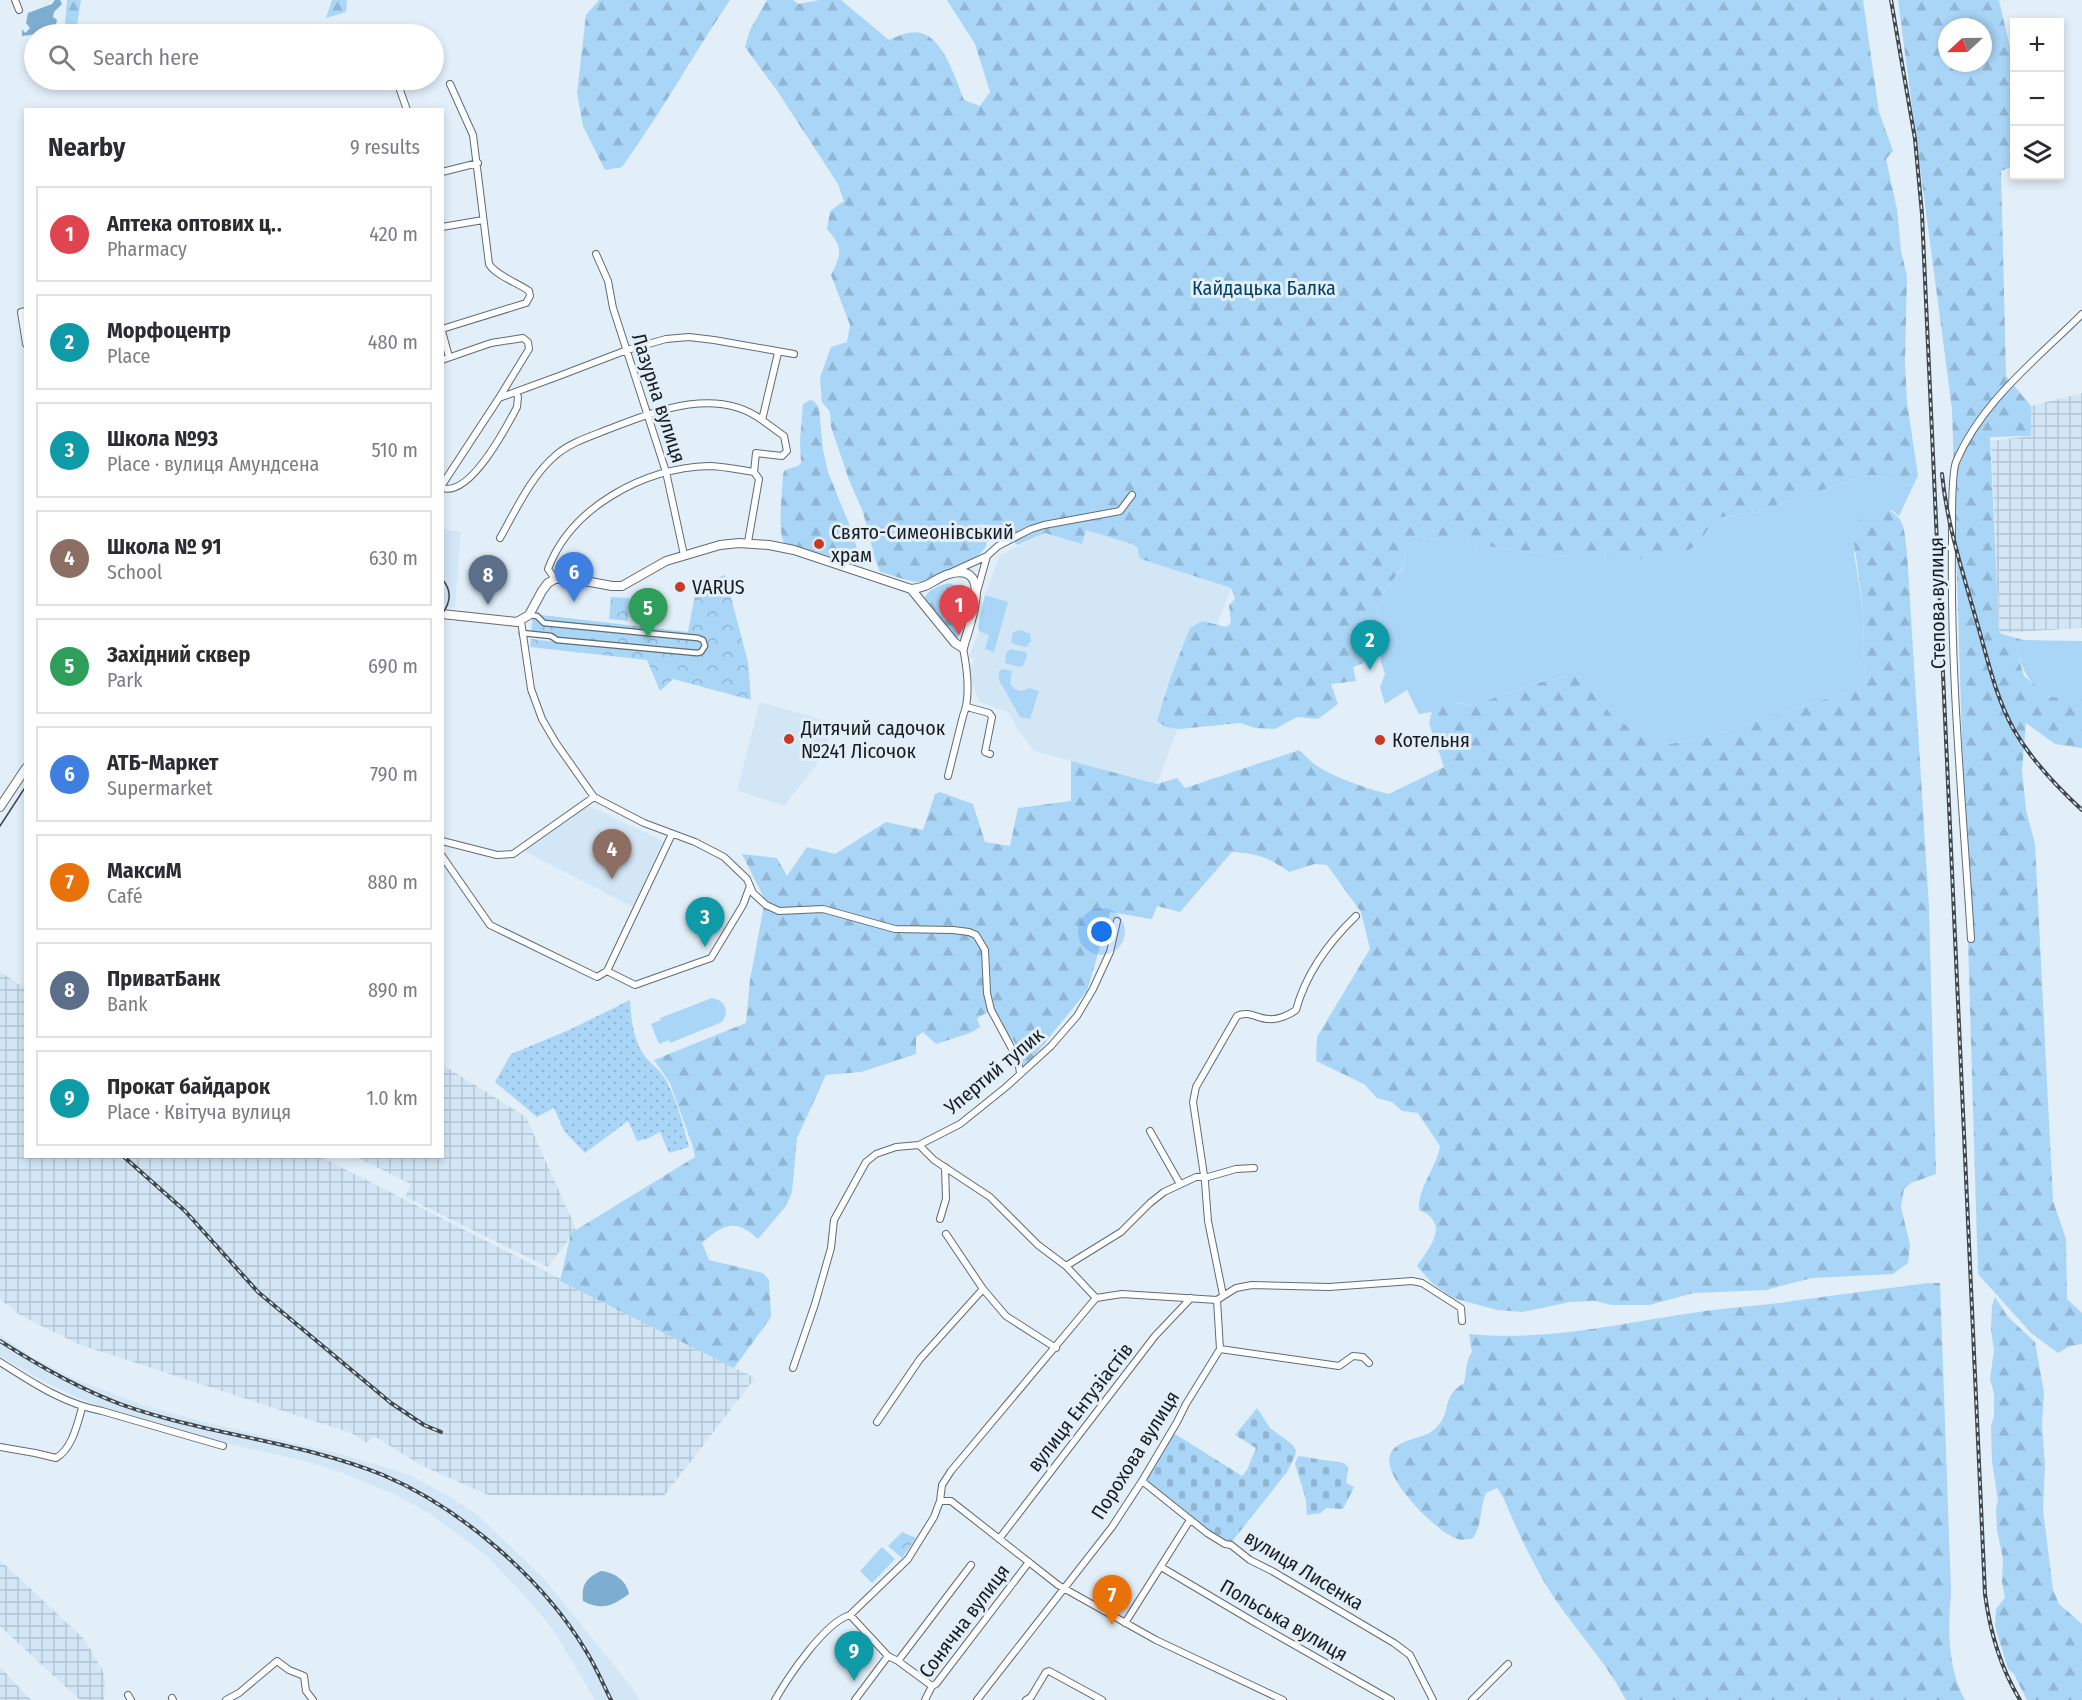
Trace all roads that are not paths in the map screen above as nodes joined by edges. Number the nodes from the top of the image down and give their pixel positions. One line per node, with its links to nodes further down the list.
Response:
1 (15, 0): 2 (street)
2 (19, 10)
3 (450, 84): 6 (street)
4 (400, 90): 5 (street)
5 (406, 108)
6 (477, 164): 7 (street); 8 (street)
7 (444, 172)
8 (483, 220): 9 (street); 12 (street)
9 (444, 227)
10 (596, 254): 13 (street, Лазурна вулиця)
11 (2082, 314): 51 (street, Степова вулиця)
12 (444, 329)
13 (627, 350): 14 (street); 17 (street); 19 (street, Лазурна вулиця)
14 (778, 353): 15 (street); 20 (street)
15 (794, 354)
16 (446, 358): 18 (street)
17 (516, 392): 18 (street); 24 (street)
18 (499, 398): 23 (street)
19 (647, 414): 20 (street); 21 (street, Лазурна вулиця); 26 (street)
20 (762, 420): 22 (street)
21 (666, 472): 22 (street); 28 (street, Лазурна вулиця); 31 (street)
22 (754, 472): 27 (street)
23 (444, 484)
24 (444, 488)
25 (1132, 495): 29 (street)
26 (500, 538)
27 (748, 542): 28 (street); 32 (street)
28 (684, 555): 31 (street)
29 (987, 556): 30 (street); 33 (street)
30 (947, 574): 32 (street); 33 (street)
31 (555, 579): 35 (street)
32 (911, 589): 38 (street)
33 (977, 592): 38 (street)
34 (444, 614): 36 (street)
35 (529, 615): 36 (street); 37 (street)
36 (521, 621): 37 (street)
37 (522, 633): 43 (street)
38 (963, 648): 39 (street)
39 (967, 707): 40 (street); 42 (street)
40 (990, 754)
41 (24, 771): 44 (street)
42 (948, 776)
43 (594, 797): 45 (street); 46 (street)
44 (0, 807)
45 (672, 834): 48 (street); 52 (street)
46 (444, 842)
47 (444, 859): 52 (street)
48 (750, 885): 52 (street); 53 (street)
49 (1356, 916): 58 (street)
50 (1117, 921): 53 (street, Упертий тупик)
51 (1971, 939)
52 (607, 971)
53 (1020, 1073): 55 (street, Упертий тупик)
54 (1150, 1131): 59 (street)
55 (919, 1145): 56 (street); 72 (street, Упертий тупик)
56 (945, 1167): 60 (street); 62 (street)
57 (1254, 1168): 58 (street)
58 (1203, 1176): 59 (street); 64 (street)
59 (1180, 1184): 62 (street)
60 (940, 1219)
61 (946, 1234): 63 (street)
62 (1066, 1266): 65 (street)
63 (983, 1289): 68 (street); 74 (street)
64 (1220, 1297): 66 (street); 67 (street); 69 (street)
65 (1096, 1298): 66 (street); 68 (street)
66 (1191, 1298): 80 (street, вулиця Ентузіастів)
67 (1462, 1321)
68 (1056, 1348): 78 (street)
69 (1220, 1349): 71 (street); 77 (street, Порохова вулиця)
70 (0, 1362): 73 (street)
71 (1369, 1363)
72 (793, 1368)
73 (82, 1408): 75 (street); 76 (street)
74 (877, 1422)
75 (223, 1446)
76 (0, 1447)
77 (1142, 1481): 79 (street, вулиця Лисенка); 84 (street, Порохова вулиця)
78 (940, 1501): 80 (street); 85 (street)
79 (1190, 1520): 83 (street); 101 (street, вулиця Лисенка)
80 (999, 1539): 81 (street)
81 (1029, 1562): 84 (street); 90 (street, Сонячна вулиця)
82 (971, 1565): 88 (street)
83 (1161, 1567): 86 (street); 100 (street, Польська вулиця)
84 (1064, 1587): 86 (street); 96 (street, Порохова вулиця)
85 (850, 1615): 87 (street); 93 (street)
86 (1125, 1623): 99 (street)
87 (888, 1656): 88 (street); 94 (street)
88 (898, 1660): 90 (street)
89 (1508, 1664): 102 (street)
90 (932, 1686): 95 (street, Сонячна вулиця)
91 (226, 1700): 92 (street)
92 (314, 1700)
93 (776, 1700)
94 (855, 1700)
95 (925, 1700)
96 (977, 1700)
97 (1026, 1700): 98 (street)
98 (1101, 1700)
99 (1283, 1700)
100 (1390, 1700)
101 (1433, 1700)
102 (1472, 1700)

